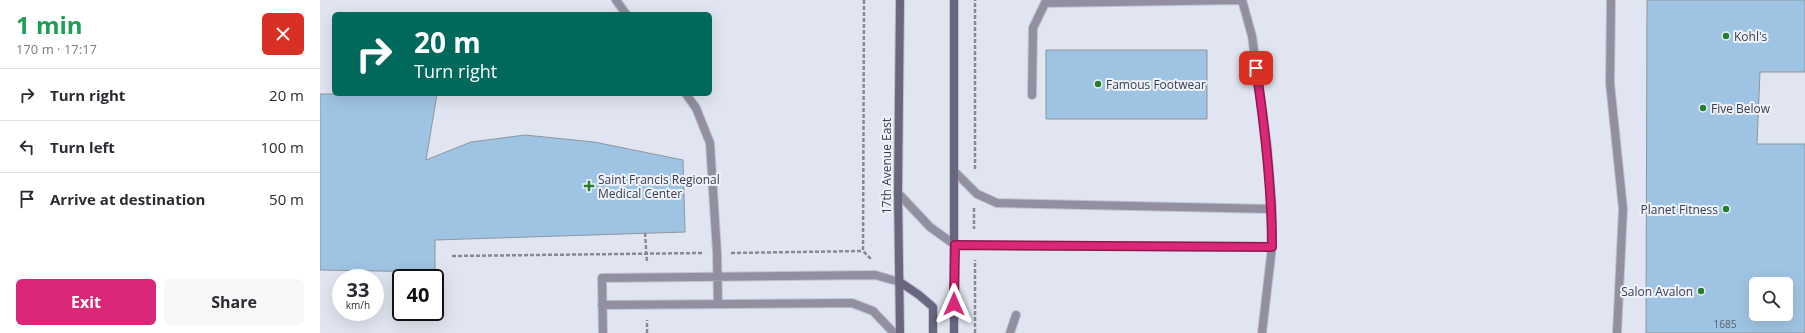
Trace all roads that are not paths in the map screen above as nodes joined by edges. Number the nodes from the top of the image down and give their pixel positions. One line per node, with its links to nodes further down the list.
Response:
1 (616, 0): 7 (lane)
2 (900, 0): 11 (street, 17th Avenue East)
3 (954, 0): 10 (street)
4 (1242, 0): 6 (lane); 12 (lane)
5 (1611, 0): 27 (lane)
6 (1046, 1): 8 (lane)
7 (625, 12)
8 (1032, 95)
9 (687, 96): 15 (lane)
10 (955, 172): 12 (lane); 13 (street)
11 (898, 193): 13 (lane); 16 (street, 17th Avenue East)
12 (1272, 209): 14 (lane)
13 (955, 245): 14 (lane); 24 (street)
14 (1272, 247): 26 (lane)
15 (718, 276): 16 (lane); 17 (lane); 18 (lane)
16 (900, 282): 22 (street, 17th Avenue East); 23 (street)
17 (718, 304): 18 (lane); 21 (lane)
18 (602, 305): 20 (lane)
19 (1016, 315): 25 (lane)
20 (603, 333)
21 (894, 333)
22 (900, 333)
23 (933, 333)
24 (954, 333)
25 (1010, 333)
26 (1262, 333)
27 (1617, 333)

